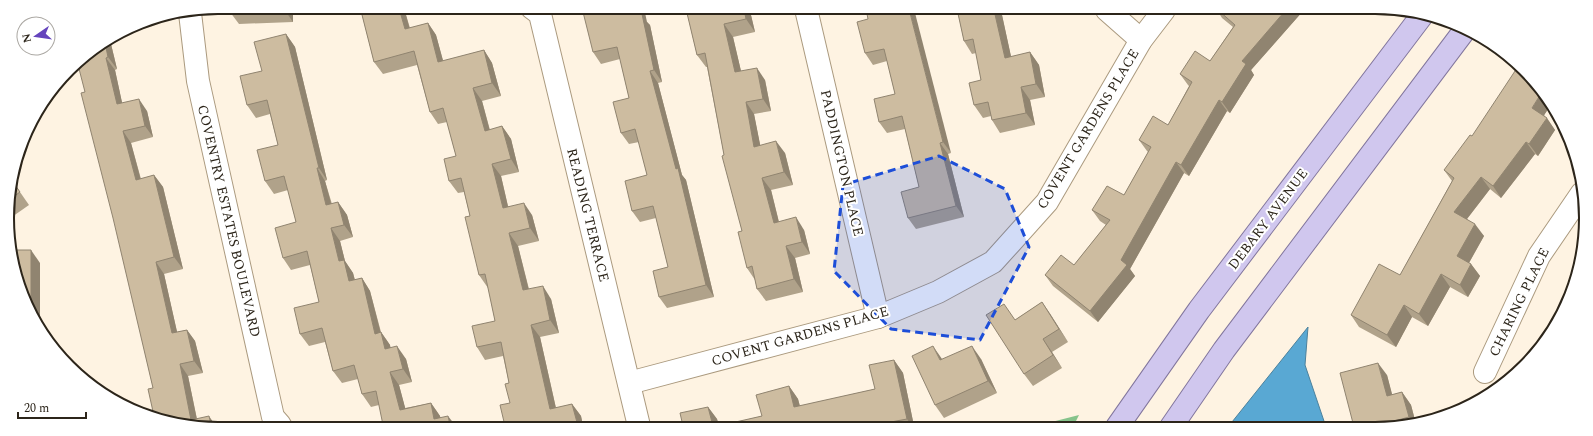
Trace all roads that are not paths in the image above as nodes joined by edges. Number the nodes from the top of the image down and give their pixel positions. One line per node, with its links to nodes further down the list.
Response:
1 (540, 14): 12 (street, READING TERRACE)
2 (807, 14): 10 (street, PADDINGTON PLACE)
3 (1112, 14): 8 (street)
4 (1161, 14): 8 (street, COVENT GARDENS PLACE)
5 (190, 16): 13 (street, COVENTRY ESTATES BOULEVARD)
6 (1418, 19): 15 (main road, DEBARY AVENUE)
7 (1462, 34): 16 (main road)
8 (1141, 40): 10 (street, COVENT GARDENS PLACE)
9 (1578, 199): 11 (street, CHARING PLACE)
10 (878, 317): 12 (street, COVENT GARDENS PLACE)
11 (1485, 372)
12 (629, 383): 14 (street, READING TERRACE)
13 (277, 422)
14 (638, 422)
15 (1121, 422)
16 (1175, 422)

